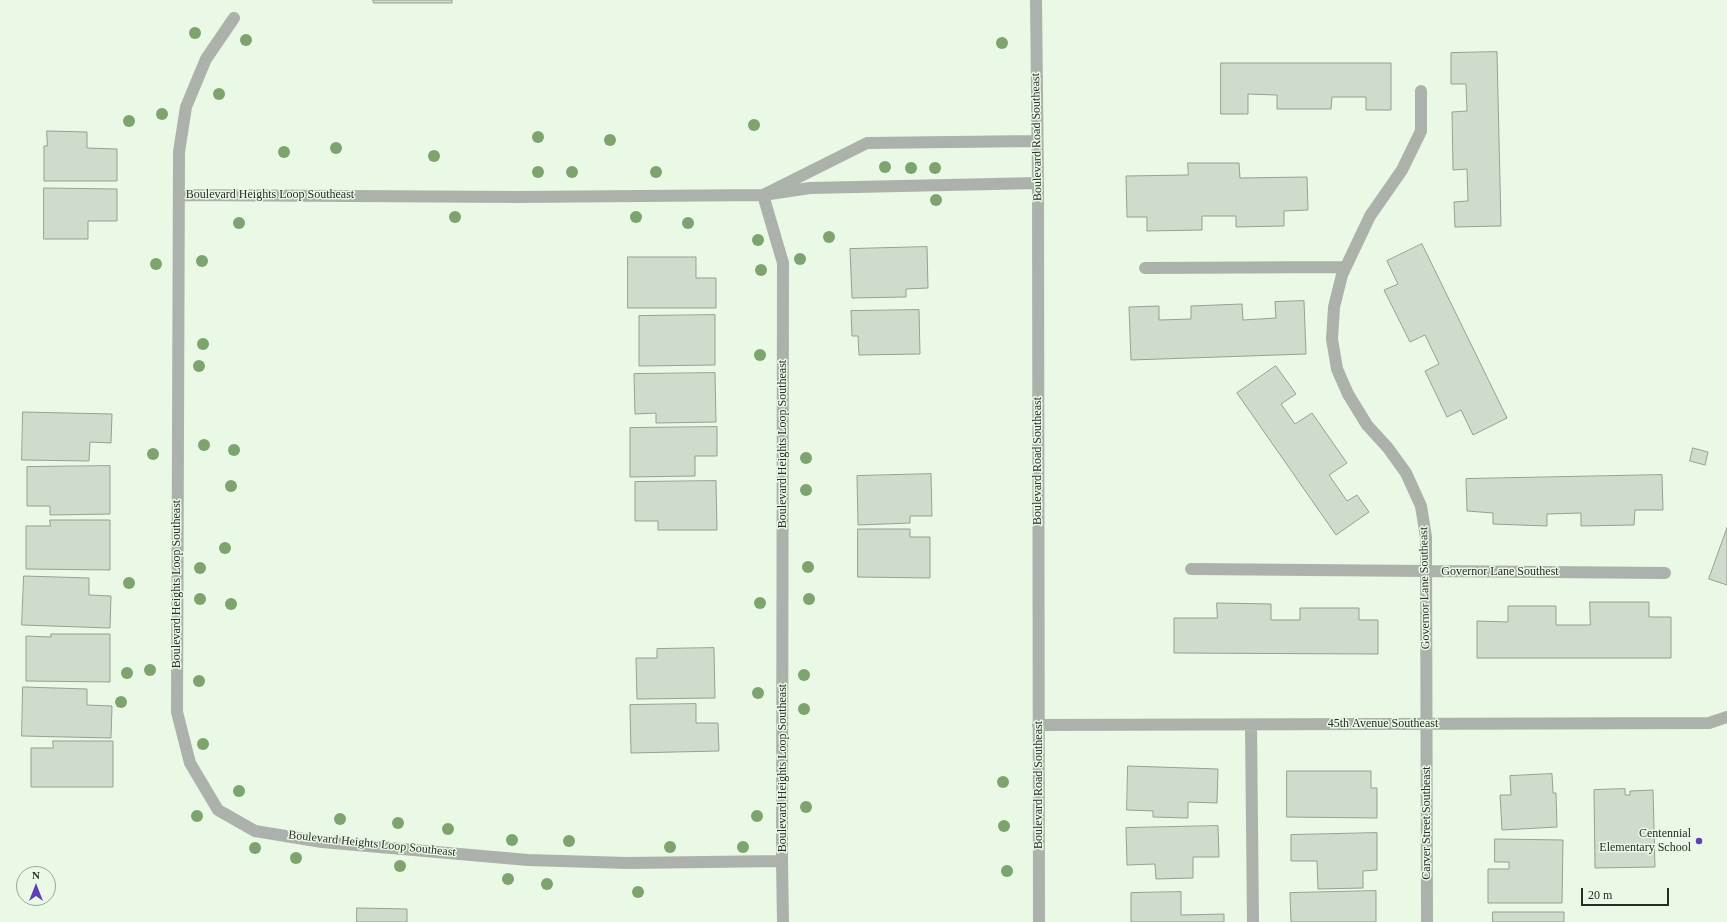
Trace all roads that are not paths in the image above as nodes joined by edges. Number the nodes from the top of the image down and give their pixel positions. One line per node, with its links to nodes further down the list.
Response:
1 (1036, 0): 4 (street, Boulevard Road Southeast)
2 (234, 18): 6 (street)
3 (1421, 91): 9 (street, Governor Lane Southeast)
4 (1037, 141): 5 (street, Boulevard Road Southeast); 7 (street, Boulevard Heights Loop Southeast)
5 (1038, 183): 7 (street, Boulevard Heights Loop Southeast); 15 (street, Boulevard Road Southeast)
6 (179, 195): 7 (street, Boulevard Heights Loop Southeast); 17 (street, Boulevard Heights Loop Southeast)
7 (763, 195): 17 (street, Boulevard Heights Loop Southeast)
8 (1145, 268): 9 (street)
9 (1345, 268): 11 (street, Governor Lane Southeast)
10 (1191, 568): 11 (street, Governor Lane Southest)
11 (1427, 571): 12 (street, Governor Lane Southest); 14 (street, Governor Lane Southeast)
12 (1665, 573)
13 (1727, 718): 14 (street, 45th Avenue Southeast)
14 (1426, 724): 16 (street, 45th Avenue Southeast); 21 (street, Carver Street Southeast)
15 (1038, 725): 16 (street, 45th Avenue Southeast); 19 (street, Boulevard Road Southeast)
16 (1251, 725): 20 (street)
17 (782, 861): 18 (street)
18 (783, 922)
19 (1039, 922)
20 (1253, 922)
21 (1427, 922)

